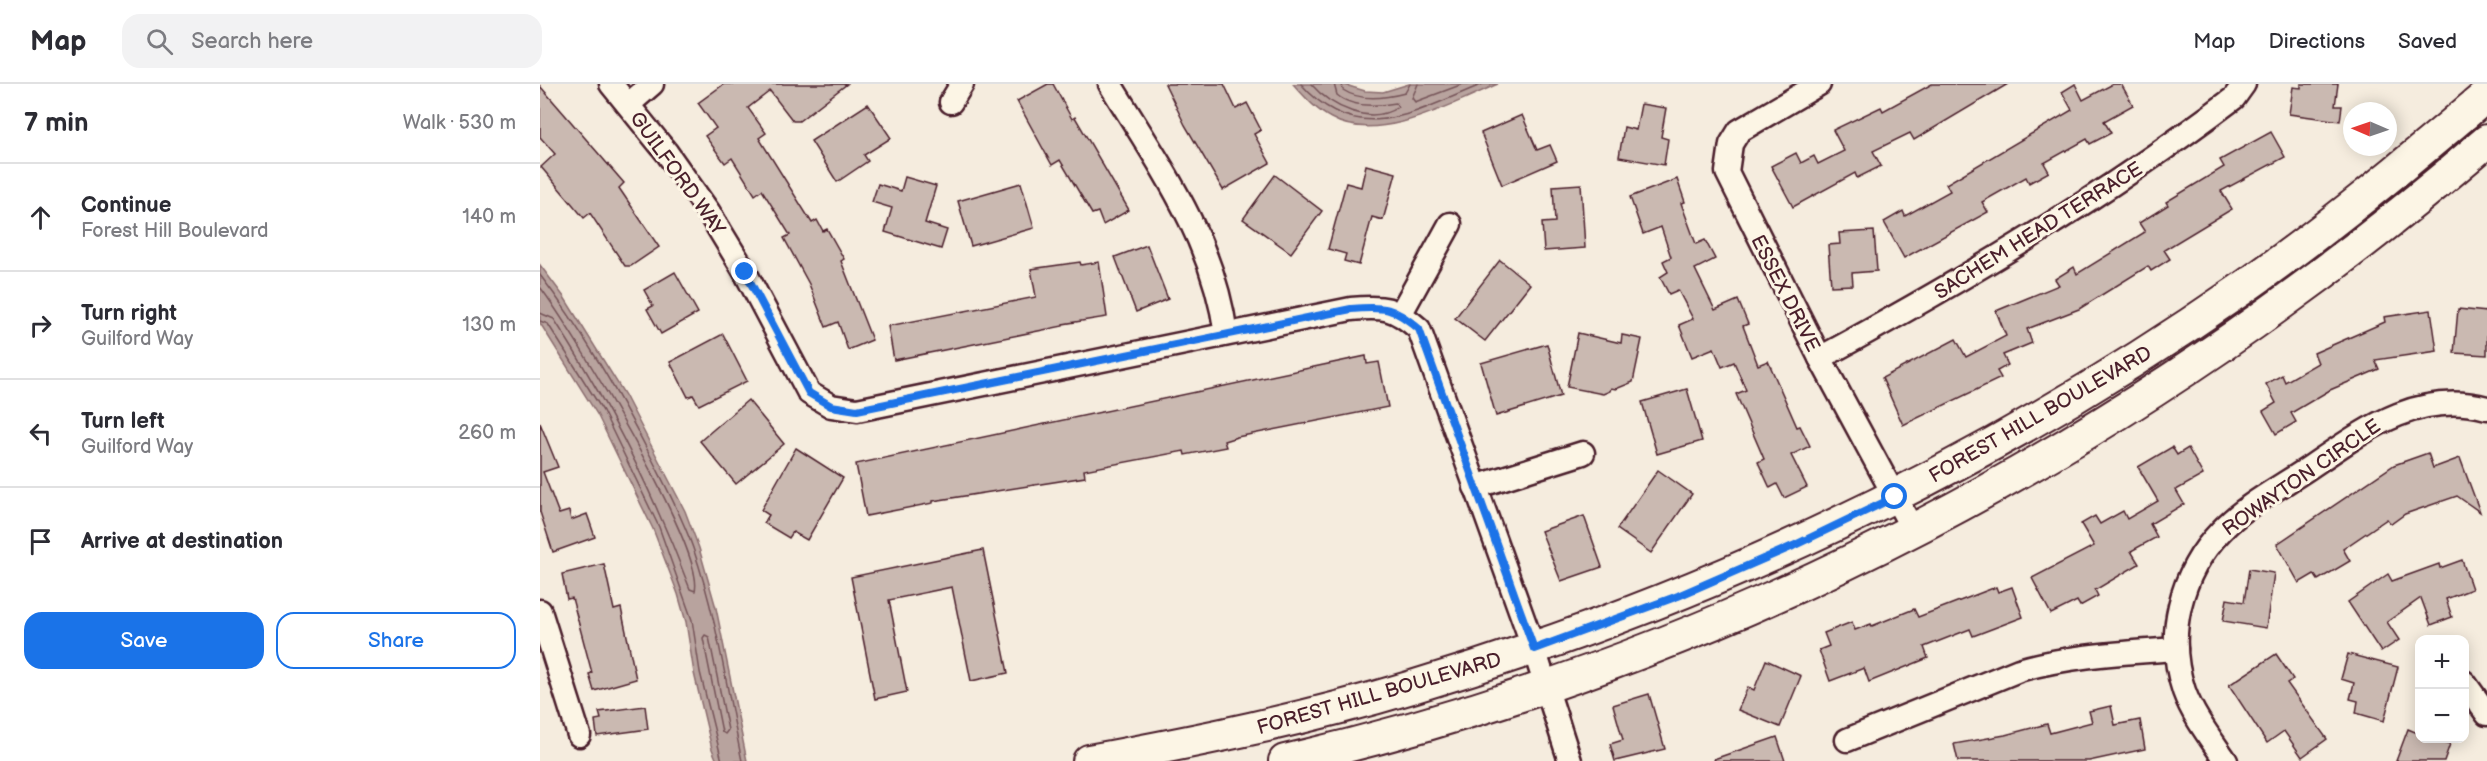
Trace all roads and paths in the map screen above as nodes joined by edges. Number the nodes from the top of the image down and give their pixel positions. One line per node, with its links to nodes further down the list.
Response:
1 (610, 84): 7 (street, GUILFORD WAY)
2 (652, 84): 7 (street)
3 (1110, 84): 11 (street)
4 (1819, 84): 12 (street, ESSEX DRIVE)
5 (2244, 84): 12 (street, SACHEM HEAD TERRACE)
6 (2487, 95): 16 (main road, FOREST HILL BOULEVARD)
7 (629, 104): 11 (street, GUILFORD WAY)
8 (2487, 141): 17 (main road, FOREST HILL BOULEVARD)
9 (1450, 224): 10 (street)
10 (1401, 313): 11 (street, GUILFORD WAY); 15 (street)
11 (1226, 334)
12 (1820, 358): 16 (street, ESSEX DRIVE)
13 (2487, 408): 20 (street, ROWAYTON CIRCLE)
14 (1583, 453): 15 (street)
15 (1475, 487): 19 (street)
16 (1895, 497): 17 (street, ESSEX DRIVE); 19 (main road, FOREST HILL BOULEVARD)
17 (1914, 532): 22 (main road, FOREST HILL BOULEVARD)
18 (540, 611): 21 (street)
19 (1534, 649): 22 (street); 27 (main road, FOREST HILL BOULEVARD)
20 (2176, 650): 26 (street); 30 (street, ROWAYTON CIRCLE)
21 (547, 654): 25 (street)
22 (1546, 687): 28 (main road, FOREST HILL BOULEVARD); 29 (street)
23 (2469, 689): 24 (street)
24 (2487, 714)
25 (579, 735)
26 (1847, 740)
27 (1089, 761)
28 (1285, 761)
29 (1570, 761)
30 (2226, 761)

